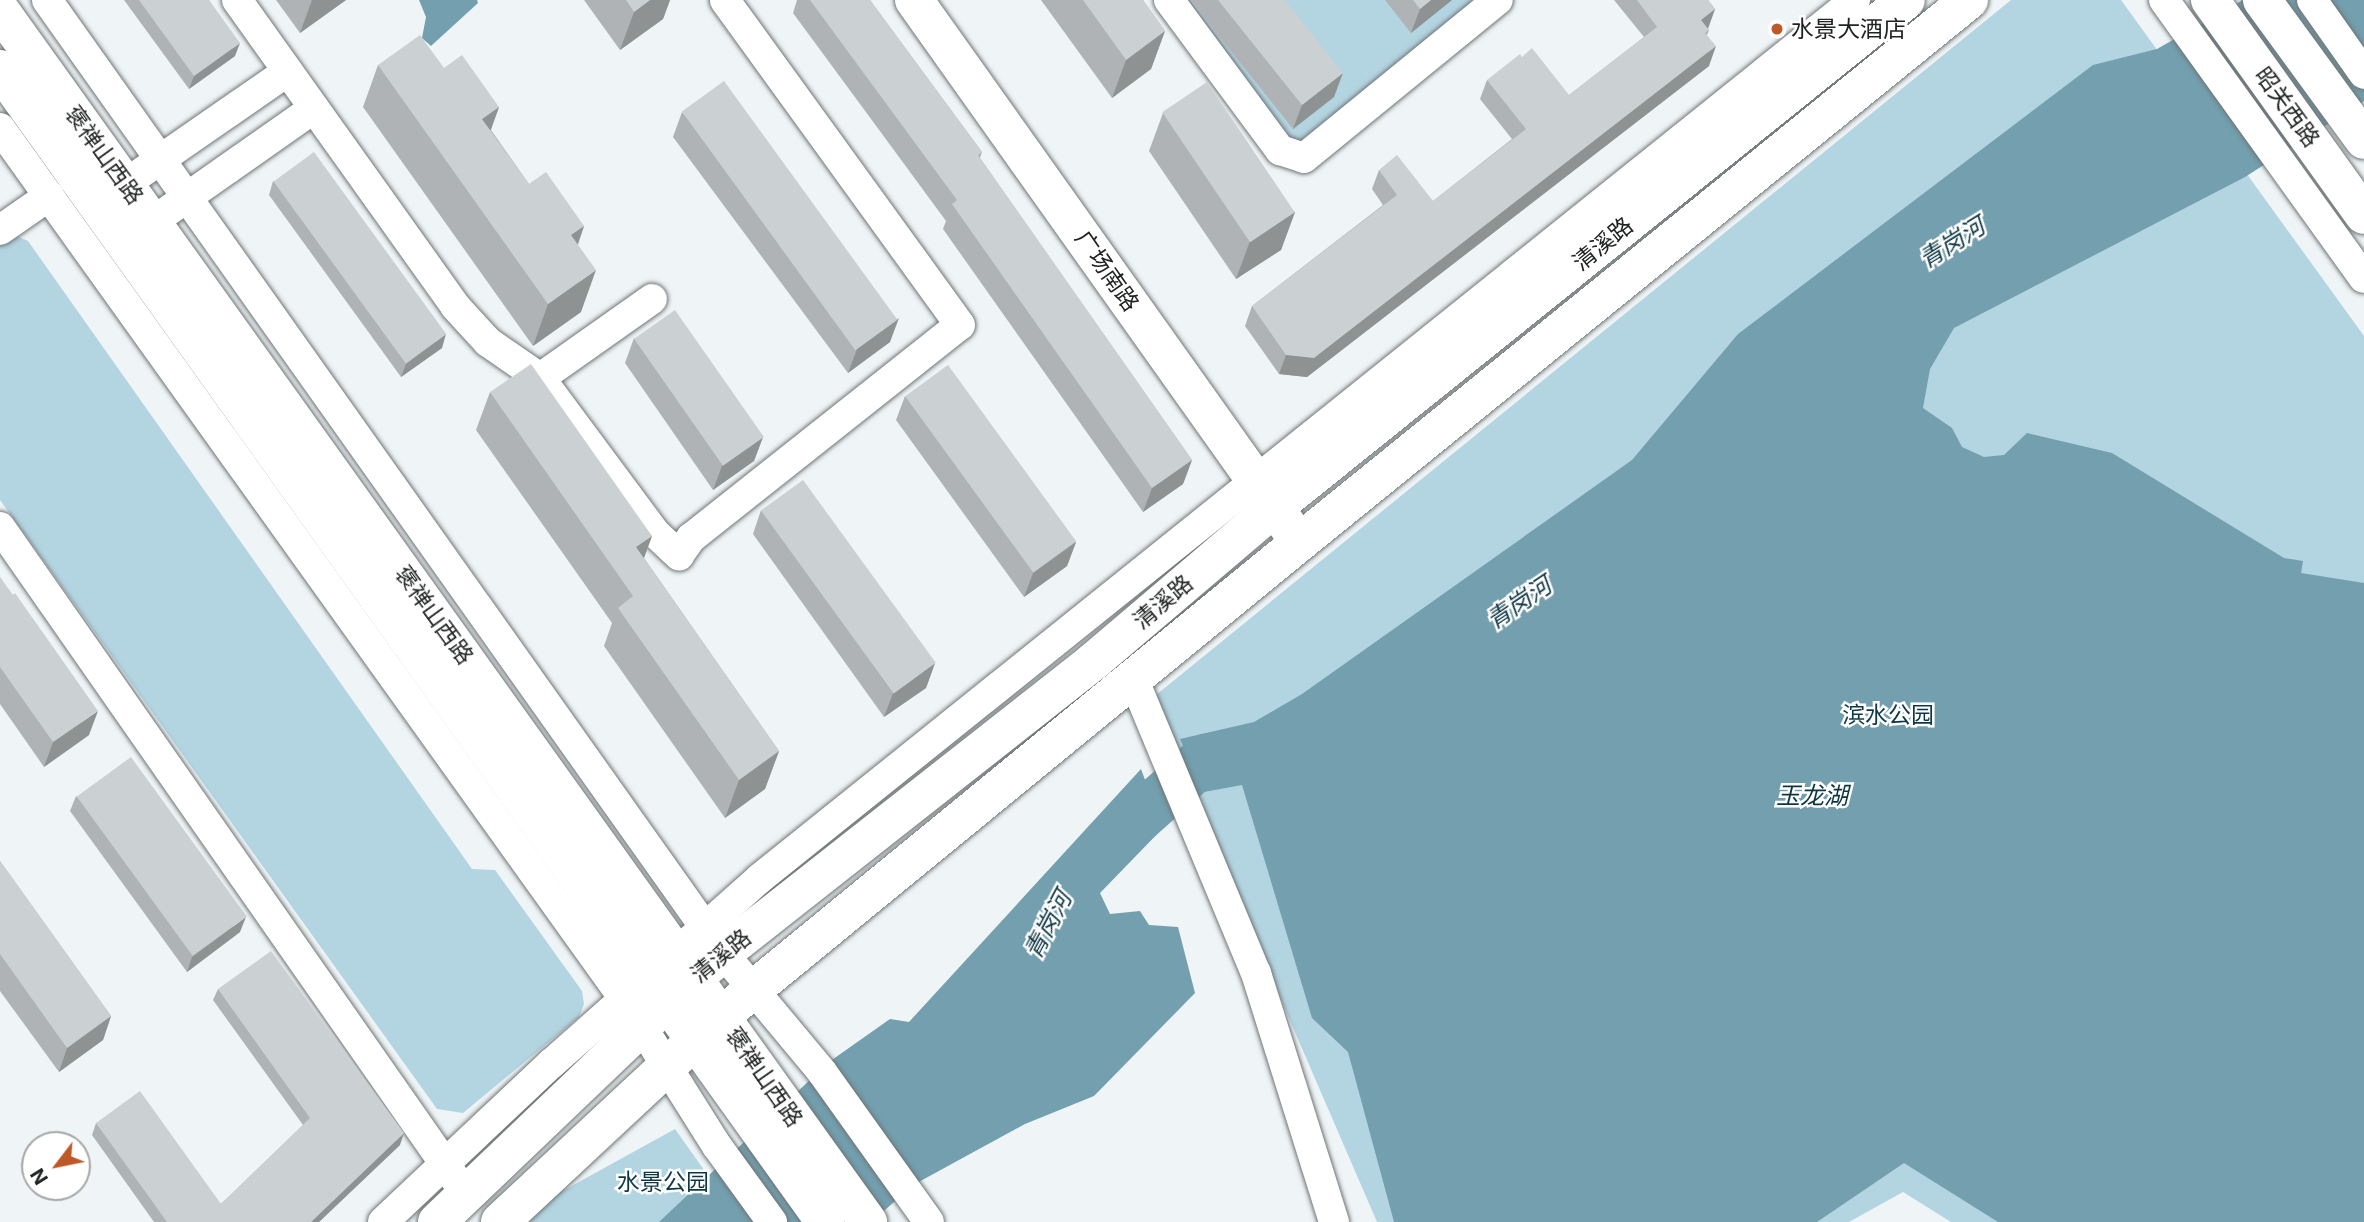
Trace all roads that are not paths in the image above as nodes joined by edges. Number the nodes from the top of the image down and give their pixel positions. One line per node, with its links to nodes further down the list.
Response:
1 (47, 0): 21 (street)
2 (237, 0): 16 (street)
3 (914, 0): 31 (main road, 广场南路)
4 (1168, 0): 5 (street)
5 (1498, 0)
6 (1855, 0): 31 (street)
7 (1906, 0): 31 (main road, 清溪路)
8 (1969, 0): 33 (main road, 清溪路)
9 (2210, 0): 25 (main road, 昭关西路)
10 (2262, 0): 20 (main road, 昭关西路)
11 (2312, 0): 17 (street)
12 (726, 1): 30 (street)
13 (2165, 2): 28 (street)
14 (0, 10): 22 (main road, 褒禅山西路)
15 (0, 69): 36 (main road, 褒禅山西路)
16 (288, 71): 18 (street); 21 (street)
17 (2364, 74)
18 (314, 108): 24 (street); 30 (street)
19 (0, 128): 23 (street)
20 (2364, 140)
21 (162, 159): 22 (street); 24 (street)
22 (125, 184): 26 (main road, 褒禅山西路)
23 (49, 196): 27 (street); 36 (street)
24 (189, 197): 26 (street); 35 (street)
25 (2364, 215)
26 (152, 222): 36 (main road, 褒禅山西路)
27 (0, 230)
28 (2364, 278)
29 (652, 299): 30 (street)
30 (540, 378)
31 (1265, 493): 33 (main road, 广场南路); 35 (main road, 清溪路)
32 (0, 527): 41 (street)
33 (1300, 542): 34 (main road, 清溪路)
34 (1133, 678): 37 (main road, 清溪路); 50 (street)
35 (714, 941): 36 (main road, 清溪路); 37 (street)
36 (659, 989): 38 (main road, 褒禅山西路); 39 (street); 41 (street); 42 (main road, 清溪路)
37 (754, 990): 38 (main road, 清溪路); 49 (street)
38 (708, 1027): 39 (main road, 清溪路); 40 (main road, 褒禅山西路)
39 (667, 1066): 45 (main road, 清溪路); 46 (street)
40 (761, 1103): 47 (main road, 褒禅山西路); 48 (main road, 褒禅山西路)
41 (444, 1164): 42 (street); 43 (street)
42 (466, 1195): 44 (main road, 清溪路)
43 (383, 1222)
44 (437, 1222)
45 (500, 1222)
46 (772, 1222)
47 (825, 1222)
48 (868, 1222)
49 (929, 1222)
50 (1334, 1222)

